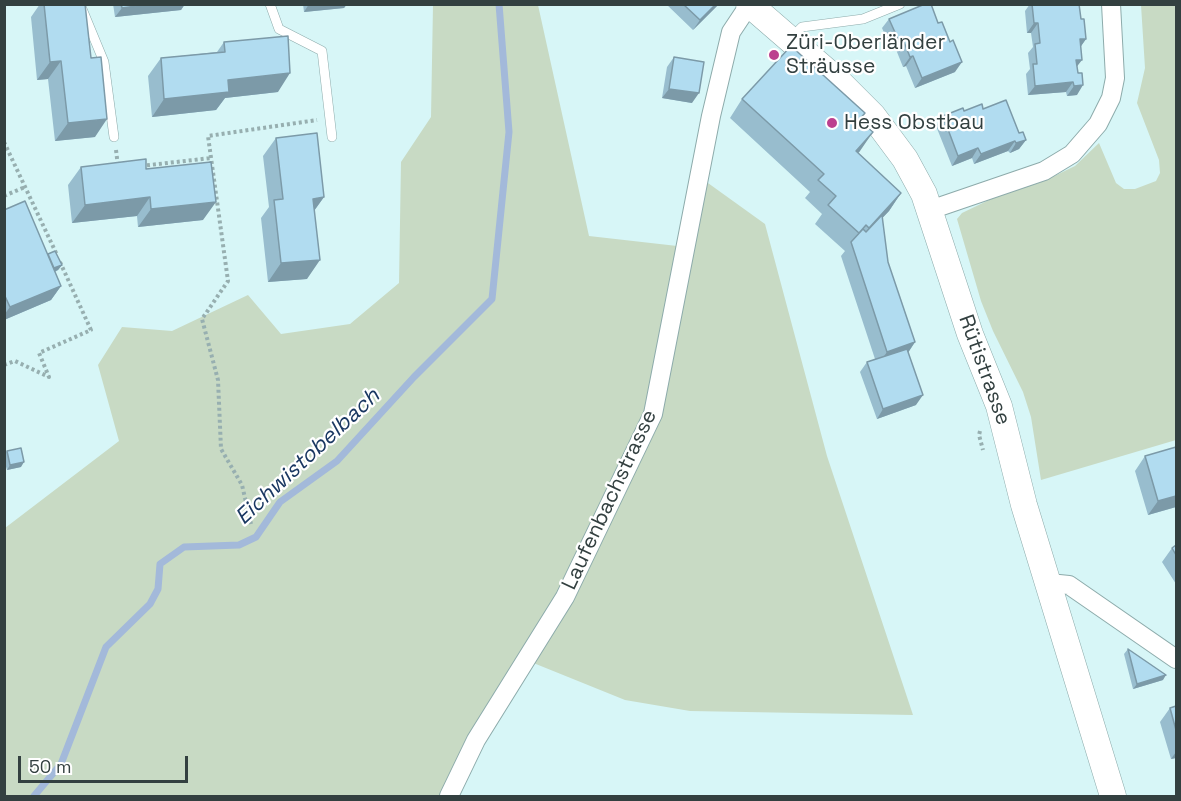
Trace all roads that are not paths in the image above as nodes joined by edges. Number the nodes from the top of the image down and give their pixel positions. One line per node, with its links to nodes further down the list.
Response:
1 (80, 4): 7 (lane)
2 (270, 4): 8 (lane)
3 (749, 4): 6 (main road, Rütistrasse); 12 (street, Laufenbachstrasse)
4 (900, 4): 6 (lane)
5 (1112, 4): 9 (street)
6 (790, 39): 9 (main road, Rütistrasse)
7 (114, 137)
8 (332, 137)
9 (930, 210): 10 (main road, Rütistrasse)
10 (1049, 583): 11 (street); 13 (main road, Rütistrasse)
11 (1176, 659)
12 (449, 796)
13 (1113, 796)

